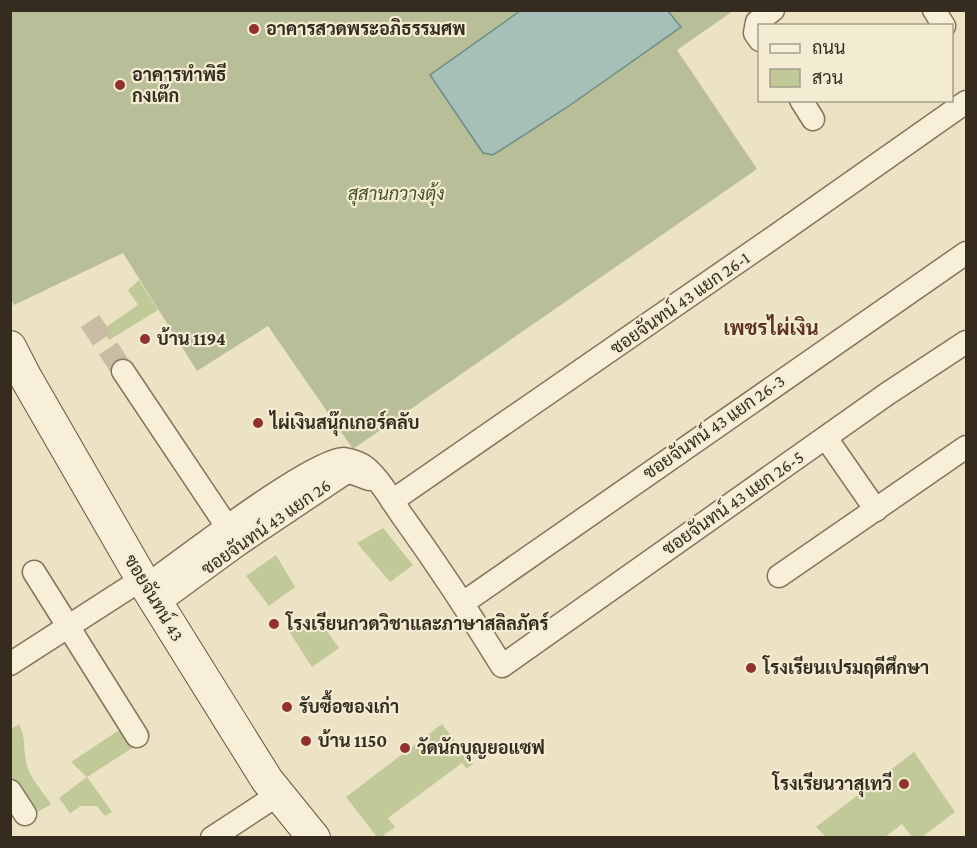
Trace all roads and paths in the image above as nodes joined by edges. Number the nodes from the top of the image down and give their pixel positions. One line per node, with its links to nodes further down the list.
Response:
1 (934, 10): 2 (street)
2 (943, 24)
3 (966, 102): 10 (street, ซอยจันทน์ 43 แยก 26-1)
4 (966, 253): 16 (street, ซอยจันทน์ 43 แยก 26-3)
5 (966, 342): 8 (street, ซอยจันทน์ 43 แยก 26-5)
6 (10, 348): 15 (street, ซอยจันทน์ 43)
7 (123, 371): 12 (street, ซอยจันทน์ 43 แยก 26)
8 (826, 438): 11 (street); 16 (street, ซอยจันทน์ 43 แยก 26-5)
9 (966, 447): 11 (street)
10 (386, 493): 12 (street, ซอยจันทน์ 43 แยก 26); 16 (street)
11 (876, 510): 14 (street)
12 (233, 536): 15 (street, ซอยจันทน์ 43 แยก 26)
13 (34, 572): 17 (street)
14 (778, 576)
15 (148, 589): 17 (street, ซอยจันทน์ 43 แยก 26); 21 (street, ซอยจันทน์ 43)
16 (463, 603)
17 (69, 625): 18 (street, ซอยจันทน์ 43 แยก 26); 19 (street)
18 (10, 664)
19 (137, 736)
20 (10, 792): 22 (street)
21 (279, 794): 23 (street); 24 (street, ซอยจันทน์ 43)
22 (26, 814)
23 (212, 837)
24 (314, 837)

